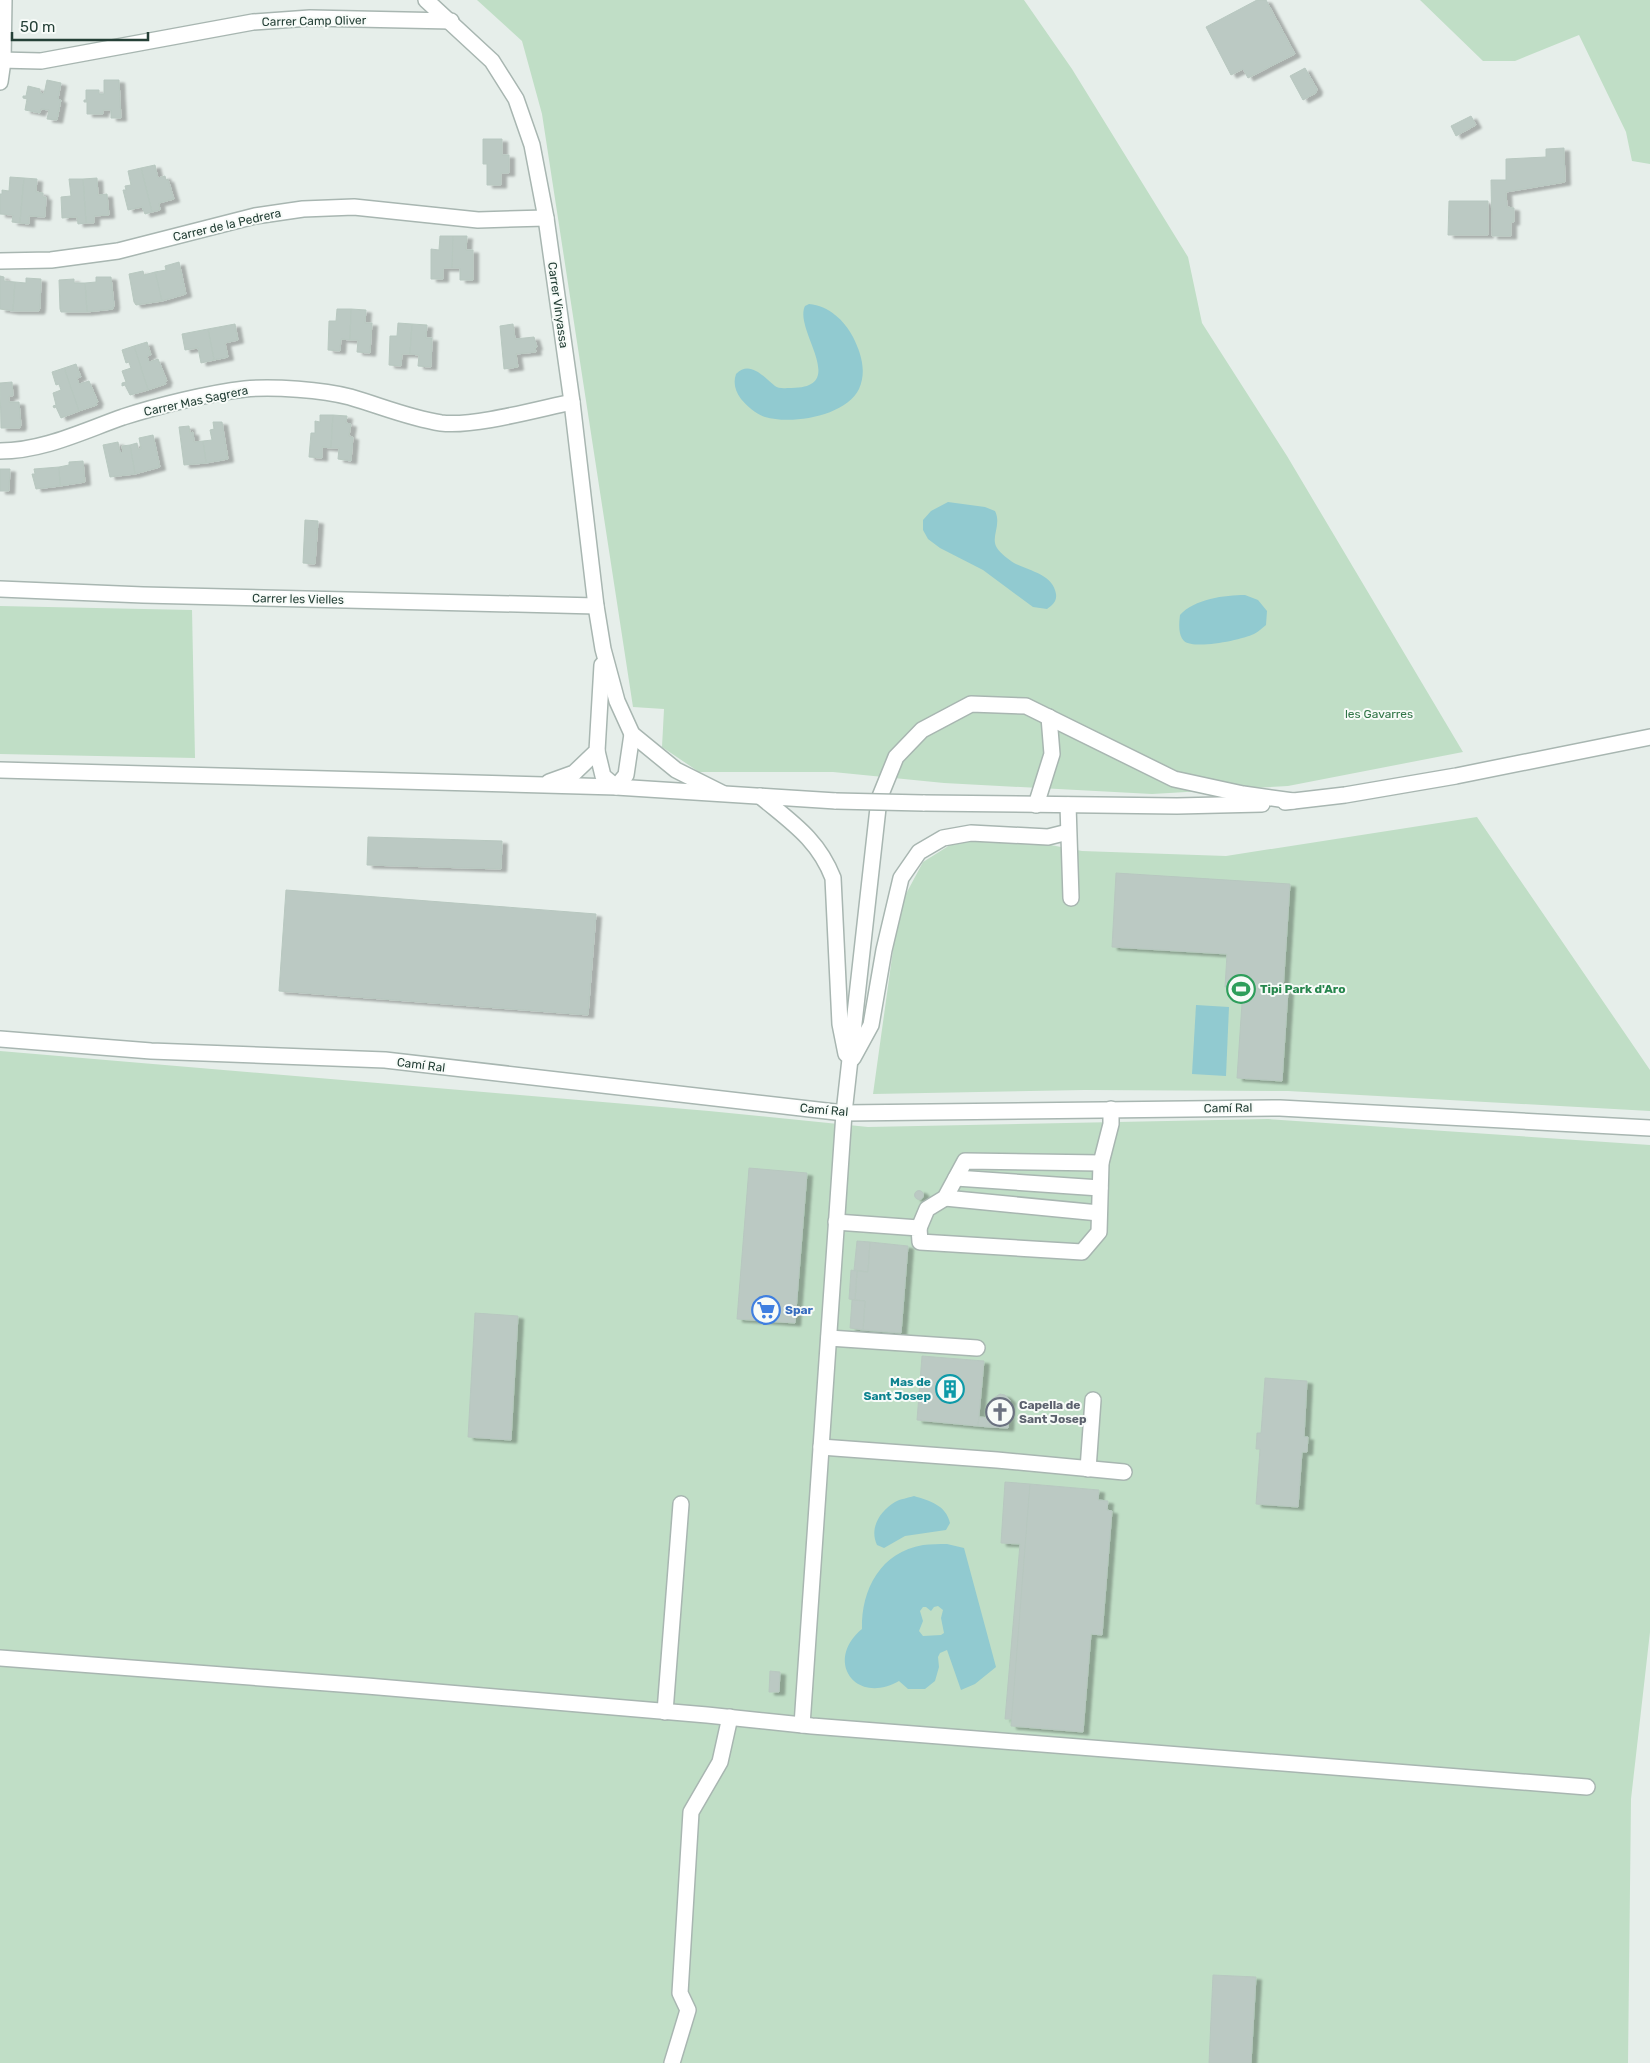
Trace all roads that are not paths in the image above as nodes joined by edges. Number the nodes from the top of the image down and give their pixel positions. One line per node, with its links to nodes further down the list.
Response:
1 (4, 0): 4 (street)
2 (426, 0): 3 (street, Carrer Vinyassa)
3 (451, 21): 4 (street, Carrer Camp Oliver); 6 (street, Carrer Vinyassa)
4 (2, 60): 5 (street)
5 (0, 82)
6 (546, 218): 7 (street, Carrer de la Pedrera); 8 (street, Carrer Vinyassa)
7 (0, 261)
8 (572, 402): 9 (street, Carrer Mas Sagrera); 11 (street, Carrer Vinyassa)
9 (0, 451)
10 (0, 589): 11 (street, Carrer les Vielles)
11 (596, 606): 12 (street, Carrer Vinyassa)
12 (603, 649): 14 (street); 16 (street)
13 (1049, 717): 22 (street); 23 (street); 28 (street)
14 (632, 734): 19 (street); 20 (street)
15 (1650, 737): 22 (street)
16 (597, 751): 18 (street); 19 (street)
17 (0, 770): 18 (street)
18 (542, 785): 19 (street)
19 (616, 787): 20 (street)
20 (722, 794): 21 (street)
21 (760, 796): 23 (street, bridge); 28 (street)
22 (1294, 801): 24 (street)
23 (1036, 805): 24 (street)
24 (1068, 805): 25 (street)
25 (1068, 832): 26 (street); 28 (street)
26 (1071, 898)
27 (0, 1039): 30 (street, Camí Ral)
28 (849, 1066): 30 (street)
29 (1111, 1109): 30 (street, Camí Ral); 31 (street, Camí Ral); 32 (street)
30 (843, 1119): 37 (street)
31 (1650, 1128)
32 (1101, 1163): 33 (street); 34 (street)
33 (956, 1178): 34 (street); 35 (street)
34 (1100, 1188): 36 (street)
35 (945, 1198): 36 (street); 38 (street)
36 (1099, 1213): 38 (street)
37 (836, 1222): 38 (street); 39 (street)
38 (919, 1228)
39 (829, 1338): 40 (street); 42 (street)
40 (977, 1348)
41 (1093, 1400): 43 (street)
42 (821, 1447): 43 (street); 49 (street)
43 (1088, 1469): 44 (street)
44 (1124, 1472)
45 (681, 1504): 47 (street)
46 (0, 1658): 47 (street)
47 (666, 1712): 48 (street)
48 (730, 1717): 49 (street); 51 (street)
49 (802, 1725): 50 (street)
50 (1587, 1787)
51 (672, 2063)

